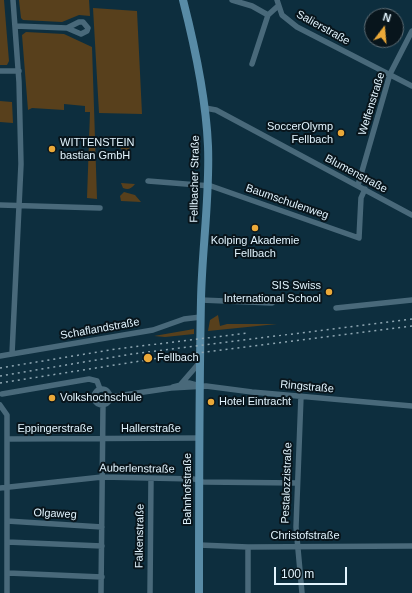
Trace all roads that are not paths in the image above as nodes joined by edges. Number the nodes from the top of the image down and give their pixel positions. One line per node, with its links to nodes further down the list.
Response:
1 (13, 0): 7 (street)
2 (183, 0): 15 (street, Fellbacher Straße)
3 (232, 0): 6 (street)
4 (277, 0): 5 (street, Salierstraße)
5 (278, 6): 6 (street); 13 (street, Salierstraße)
6 (268, 15): 10 (street)
7 (15, 26): 8 (street); 12 (street)
8 (67, 28)
9 (412, 31): 13 (street, Welfenstraße)
10 (252, 64)
11 (0, 71): 12 (street)
12 (18, 71): 21 (street)
13 (390, 74): 14 (street, Salierstraße); 18 (street, Welfenstraße)
14 (412, 86)
15 (205, 108): 17 (street, Fellbacher Straße); 18 (street, Blumenstraße)
16 (148, 181): 17 (street, Baumschulenweg)
17 (208, 185): 19 (street, Baumschulenweg); 24 (street, Fellbacher Straße)
18 (358, 185): 19 (street, Blumenstraße)
19 (365, 190): 23 (street, Blumenstraße)
20 (0, 205): 21 (street)
21 (19, 206): 22 (street); 29 (street)
22 (100, 208)
23 (412, 216)
24 (201, 300): 25 (street); 28 (street, Fellbacher Straße)
25 (275, 300)
26 (412, 300): 27 (street)
27 (336, 308)
28 (201, 317): 29 (street, Schaflandstraße); 31 (street, Fellbacher Straße)
29 (12, 354): 30 (street, Schaflandstraße)
30 (0, 356)
31 (200, 361): 32 (street); 33 (street, Fellbacher Straße)
32 (181, 384): 33 (street); 34 (street)
33 (200, 386): 34 (street); 38 (street, Ringstraße); 42 (street, Bahnhofstraße)
34 (171, 388): 37 (street)
35 (100, 389): 36 (street); 37 (street); 40 (street)
36 (1, 393): 39 (street)
37 (110, 396): 40 (street)
38 (301, 396): 41 (street, Ringstraße); 48 (street, Pestalozzistraße)
39 (0, 405): 43 (street)
40 (103, 405): 44 (street)
41 (412, 406)
42 (200, 438): 44 (street, Hallerstraße); 47 (street, Bahnhofstraße)
43 (7, 439): 44 (street, Eppingerstraße); 49 (street)
44 (103, 439): 45 (street)
45 (102, 477): 46 (street, Auberlenstraße); 49 (street, Auberlenstraße); 52 (street)
46 (151, 479): 47 (street, Auberlenstraße); 63 (street, Falkenstraße)
47 (199, 481): 48 (street, Auberlenstraße); 54 (street, Bahnhofstraße)
48 (297, 483): 55 (street, Pestalozzistraße)
49 (7, 486): 50 (street, Auberlenstraße); 51 (street)
50 (0, 488)
51 (7, 521): 52 (street, Olgaweg); 53 (street)
52 (102, 526): 56 (street)
53 (7, 542): 56 (street); 59 (street)
54 (199, 545): 57 (street, Christofstraße); 64 (street, Bahnhofstraße)
55 (297, 545): 57 (street, Christofstraße); 58 (street, Christofstraße); 66 (street, Pestalozzistraße)
56 (102, 546): 60 (street)
57 (248, 546): 65 (street)
58 (412, 546)
59 (8, 573): 60 (street); 61 (street)
60 (102, 576): 62 (street)
61 (7, 593)
62 (101, 593)
63 (150, 593)
64 (199, 593)
65 (248, 593)
66 (302, 593)

